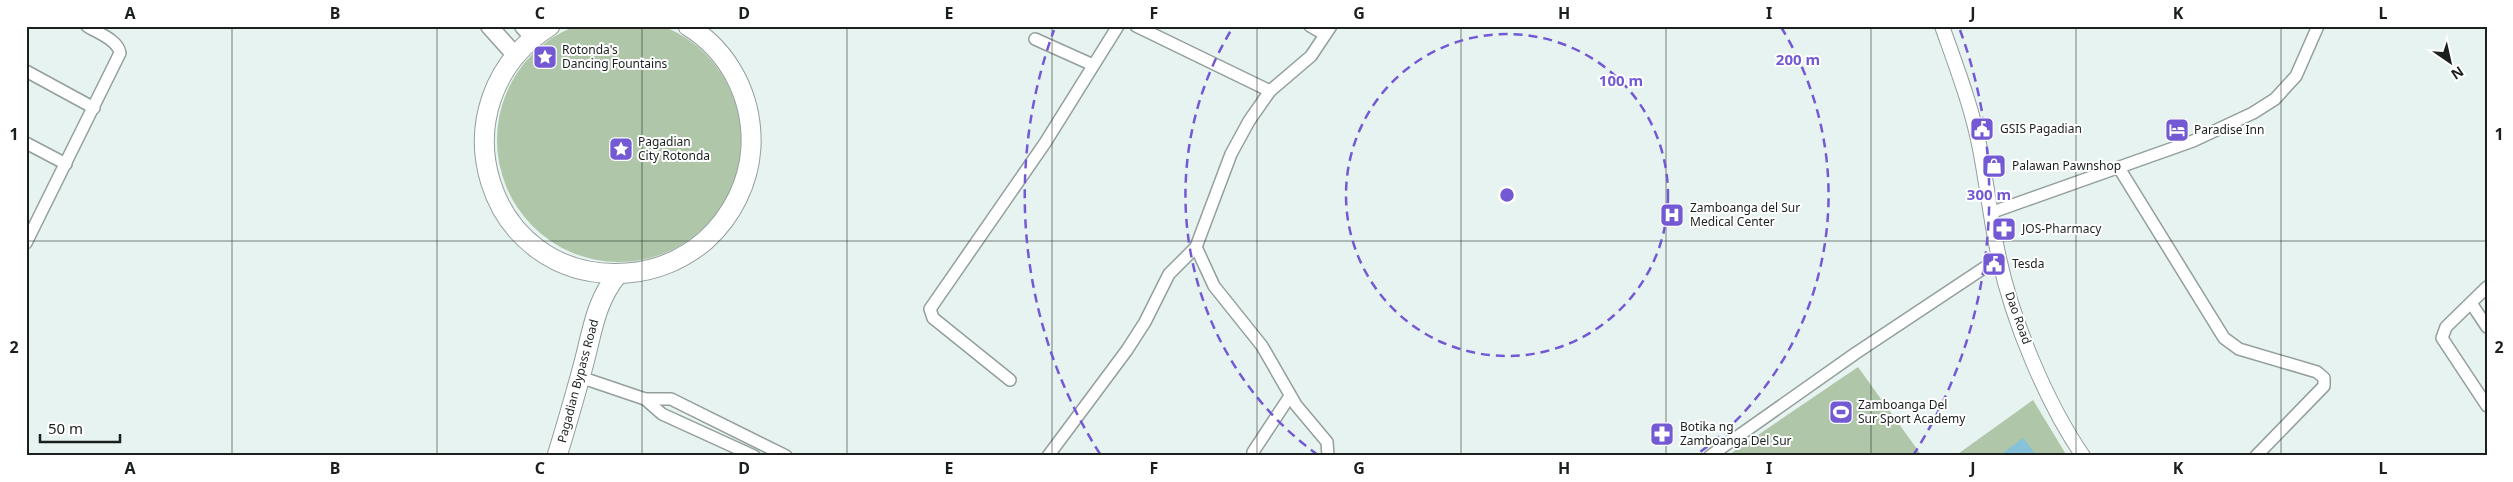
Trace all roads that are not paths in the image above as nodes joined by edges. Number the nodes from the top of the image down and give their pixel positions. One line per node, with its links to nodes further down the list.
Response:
1 (87, 26): 17 (street)
2 (489, 26): 13 (main road)
3 (550, 26): 11 (highway)
4 (688, 26): 27 (highway)
5 (1118, 26): 14 (street)
6 (1136, 26): 16 (street)
7 (1310, 26): 10 (street)
8 (1942, 26): 21 (street, Dao Road)
9 (2318, 26): 20 (street)
10 (1328, 30): 16 (street)
11 (528, 31): 13 (highway)
12 (1035, 39): 14 (street)
13 (515, 55): 26 (highway)
14 (1092, 66): 33 (street)
15 (26, 71): 17 (street)
16 (1270, 91): 24 (street)
17 (94, 108): 19 (street)
18 (26, 143): 19 (street)
19 (66, 164): 22 (street)
20 (2118, 168): 21 (street); 45 (street)
21 (1990, 213): 25 (street, Dao Road)
22 (30, 229): 23 (street)
23 (26, 243)
24 (1196, 247): 34 (street); 41 (street)
25 (1999, 258): 43 (street); 44 (street, Dao Road)
26 (580, 269): 27 (highway); 30 (highway, Pagadian Bypass Road)
27 (618, 274): 30 (highway, Pagadian Bypass Road)
28 (2487, 287): 29 (street)
29 (2471, 303): 31 (street); 36 (street)
30 (597, 307): 32 (highway, Pagadian Bypass Road)
31 (2487, 327)
32 (580, 376): 35 (street); 38 (highway, Pagadian Bypass Road)
33 (1010, 380)
34 (1290, 396): 37 (street); 42 (street)
35 (645, 399): 39 (street); 40 (street)
36 (2487, 406)
37 (1253, 452)
38 (557, 456)
39 (754, 456)
40 (786, 456)
41 (1048, 456)
42 (1328, 456)
43 (1710, 456)
44 (2084, 456)
45 (2256, 456)

